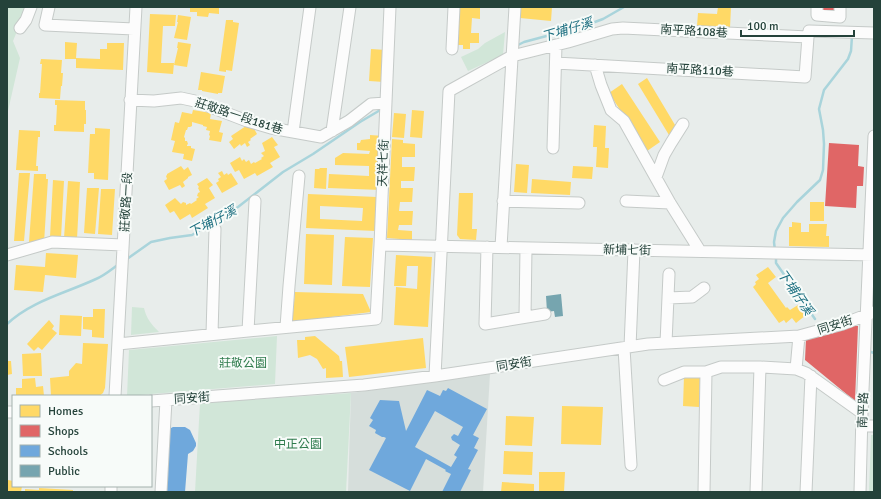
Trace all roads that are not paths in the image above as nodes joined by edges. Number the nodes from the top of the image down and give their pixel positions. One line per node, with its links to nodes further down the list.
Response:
1 (31, 7): 11 (street)
2 (49, 7): 12 (street)
3 (136, 7): 12 (street, 莊敬路一段)
4 (310, 7): 24 (street)
5 (350, 7): 23 (street)
6 (390, 7): 21 (street, 天祥七街)
7 (454, 7): 16 (street)
8 (514, 7): 17 (street)
9 (817, 7): 10 (street)
10 (840, 7)
11 (20, 28)
12 (134, 29): 20 (street, 莊敬路一段)
13 (874, 33): 14 (street, 南平路108巷)
14 (808, 37): 15 (street, 南平路108巷); 19 (street, 南平路110巷)
15 (556, 45): 17 (street, 南平路108巷); 18 (street)
16 (452, 49)
17 (512, 50): 31 (street); 37 (street, 南平路108巷)
18 (556, 63): 19 (street, 南平路110巷); 26 (street)
19 (595, 65): 28 (street)
20 (130, 100): 24 (street, 莊敬路一段181巷); 40 (street, 莊敬路一段)
21 (385, 107): 23 (street, 莊敬路一段181巷); 36 (street, 天祥七街)
22 (683, 124): 28 (street)
23 (332, 131): 24 (street, 莊敬路一段181巷)
24 (292, 132)
25 (874, 136): 29 (street, 南平路)
26 (553, 148)
27 (299, 176): 52 (street)
28 (656, 177): 34 (street)
29 (873, 191): 45 (street, 南平路)
30 (255, 201): 53 (street)
31 (504, 201): 33 (street); 39 (street)
32 (626, 202): 34 (street)
33 (579, 203)
34 (670, 203): 43 (street)
35 (215, 229): 54 (street)
36 (380, 245): 37 (street, 新埔七街); 52 (street, 天祥七街)
37 (441, 246): 38 (street, 新埔七街); 62 (street)
38 (487, 247): 39 (street, 新埔七街); 51 (street)
39 (501, 247): 41 (street, 新埔七街)
40 (123, 248): 44 (street); 57 (street, 莊敬路一段)
41 (526, 248): 42 (street, 新埔七街); 51 (street)
42 (634, 250): 43 (street, 新埔七街); 58 (street)
43 (700, 251): 45 (street, 新埔七街)
44 (7, 255)
45 (871, 256): 49 (street, 南平路)
46 (669, 274): 48 (street)
47 (704, 288): 48 (street)
48 (668, 298): 56 (street)
49 (870, 313): 55 (street, 同安街); 68 (street, 南平路)
50 (544, 314): 51 (street)
51 (525, 317)
52 (286, 327): 53 (street)
53 (248, 331): 54 (street)
54 (212, 334): 57 (street)
55 (799, 336): 56 (street, 同安街); 60 (street)
56 (666, 343): 58 (street, 同安街)
57 (118, 344): 65 (street, 莊敬路一段)
58 (627, 348): 62 (street, 同安街); 71 (street)
59 (760, 367): 60 (street); 61 (street); 74 (street)
60 (796, 369): 63 (street)
61 (706, 372): 64 (street); 73 (street)
62 (435, 376): 66 (street, 同安街)
63 (811, 376): 68 (street); 75 (street)
64 (664, 380)
65 (115, 395)
66 (166, 400): 67 (street, 同安街); 72 (street)
67 (152, 401)
68 (862, 413): 69 (street, 南平路)
69 (862, 426): 70 (street); 76 (street, 南平路)
70 (874, 426)
71 (631, 465)
72 (161, 492)
73 (704, 492)
74 (756, 492)
75 (806, 492)
76 (860, 492)

